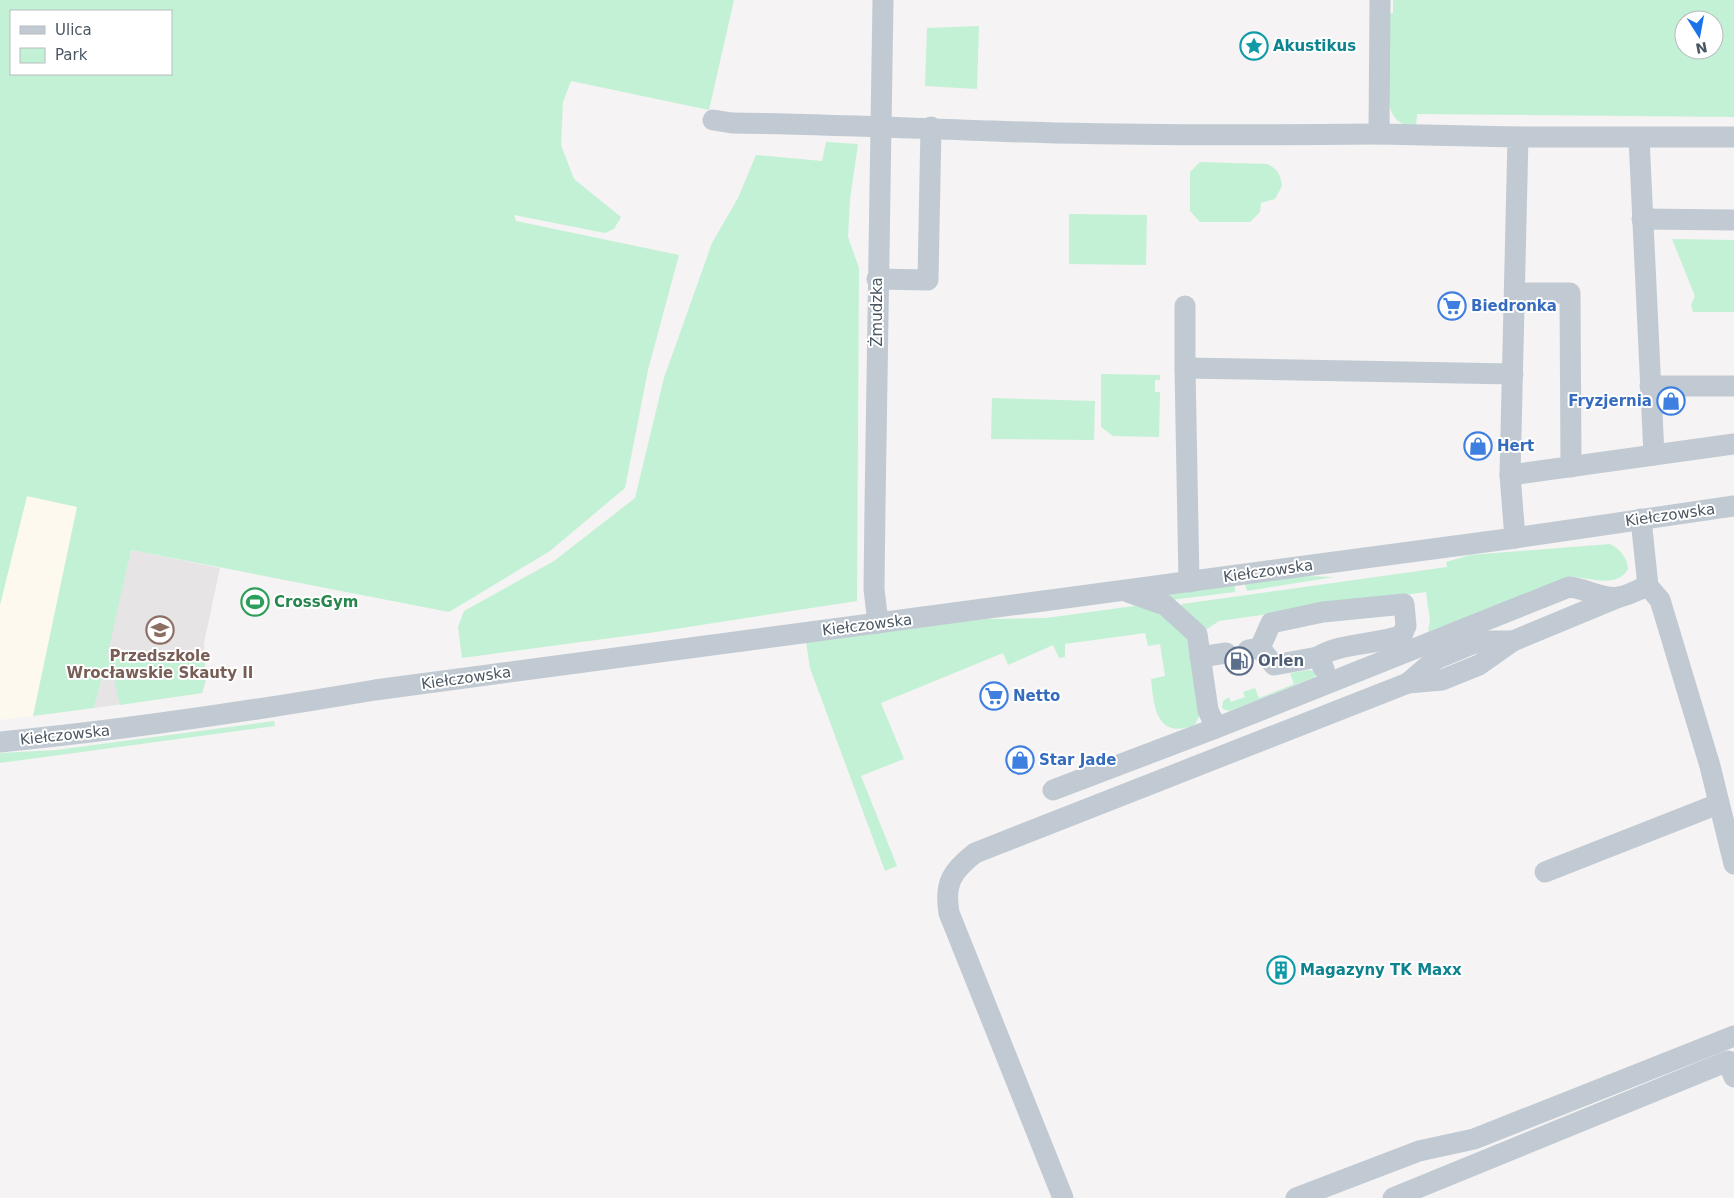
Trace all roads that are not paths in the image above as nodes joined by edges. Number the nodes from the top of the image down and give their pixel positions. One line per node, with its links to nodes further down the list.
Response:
1 (883, 0): 4 (street, Żmudzka)
2 (1380, 0): 6 (street)
3 (713, 120): 4 (street)
4 (880, 125): 5 (street); 12 (street, Żmudzka)
5 (931, 127): 6 (street); 12 (street)
6 (1379, 134): 8 (street)
7 (1734, 137): 9 (street)
8 (1518, 138): 9 (street); 13 (street)
9 (1638, 138): 10 (street)
10 (1642, 219): 11 (street); 17 (street)
11 (1734, 220)
12 (877, 279): 30 (street, Żmudzka)
13 (1516, 292): 16 (street); 21 (street)
14 (1185, 306): 15 (street)
15 (1185, 368): 16 (street); 26 (street)
16 (1513, 374): 22 (street)
17 (1650, 386): 18 (street); 20 (street)
18 (1734, 386)
19 (1734, 444): 20 (street)
20 (1654, 455): 21 (street)
21 (1571, 467): 22 (street)
22 (1510, 475): 25 (street)
23 (1734, 506): 24 (street, Kiełczowska)
24 (1641, 519): 25 (street, Kiełczowska); 27 (street)
25 (1515, 538): 26 (street, Kiełczowska)
26 (1189, 582): 28 (street, Kiełczowska)
27 (1648, 586): 29 (street); 38 (street)
28 (1123, 591): 30 (street, Kiełczowska); 32 (street)
29 (1619, 597): 34 (street); 43 (street)
30 (878, 624): 36 (street, Kiełczowska)
31 (1226, 653): 32 (street)
32 (1200, 657): 35 (street)
33 (1318, 657): 33 (street); 34 (street)
34 (1330, 682): 35 (street)
35 (1216, 728): 37 (street)
36 (0, 742)
37 (1053, 790)
38 (1718, 804): 39 (street); 40 (street)
39 (1734, 864)
40 (1545, 872)
41 (1734, 1036): 44 (street)
42 (1734, 1077): 45 (street)
43 (1063, 1198)
44 (1296, 1198)
45 (1393, 1198)

